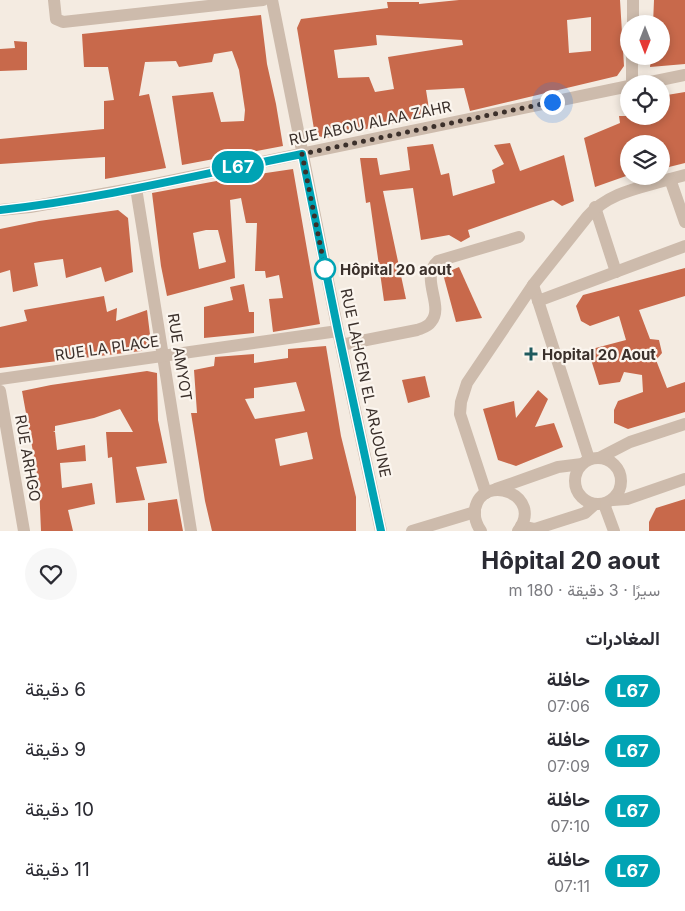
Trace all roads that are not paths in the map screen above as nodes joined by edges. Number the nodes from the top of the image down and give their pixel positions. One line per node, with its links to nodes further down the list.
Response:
1 (54, 0): 2 (street)
2 (263, 0)
3 (272, 0): 9 (street, RUE LAHCEN EL ARJOUNE)
4 (634, 0): 5 (street)
5 (633, 15)
6 (685, 75): 7 (street)
7 (670, 78)
8 (620, 88): 9 (street, RUE ABOU ALAA ZAHR)
9 (302, 154): 13 (street, RUE ABOU ALAA ZAHR); 24 (street, RUE LAHCEN EL ARJOUNE)
10 (685, 175): 11 (street)
11 (670, 179): 18 (street)
12 (650, 185): 15 (street)
13 (136, 188): 14 (street, RUE ABOU ALAA ZAHR); 26 (street, RUE AMYOT)
14 (30, 207): 16 (street, RUE ABOU ALAA ZAHR); 17 (street, RUE ABOU ALAA ZAHR)
15 (595, 208): 21 (street); 22 (street)
16 (0, 210)
17 (0, 217)
18 (685, 222)
19 (520, 237): 25 (street)
20 (685, 246): 21 (street)
21 (616, 272): 23 (street)
22 (533, 285): 23 (street); 32 (street)
23 (538, 301): 30 (street)
24 (338, 331): 25 (street, RUE LAHCEN EL ARJOUNE); 26 (street, RUE LA PLACE)
25 (341, 346): 38 (street, RUE LAHCEN EL ARJOUNE)
26 (164, 356): 27 (street, RUE LA PLACE); 37 (street, RUE AMYOT)
27 (0, 379)
28 (0, 391): 36 (street, RUE ARHGO)
29 (685, 424): 30 (street)
30 (590, 460): 32 (street); 33 (street); 33 (street)
31 (685, 479): 33 (street)
32 (489, 492): 34 (street); 35 (street)
33 (604, 503): 35 (street); 41 (street)
34 (475, 512): 39 (street); 40 (street)
35 (519, 529)
36 (24, 531)
37 (191, 531)
38 (381, 531)
39 (412, 531)
40 (479, 531)
41 (614, 531)

